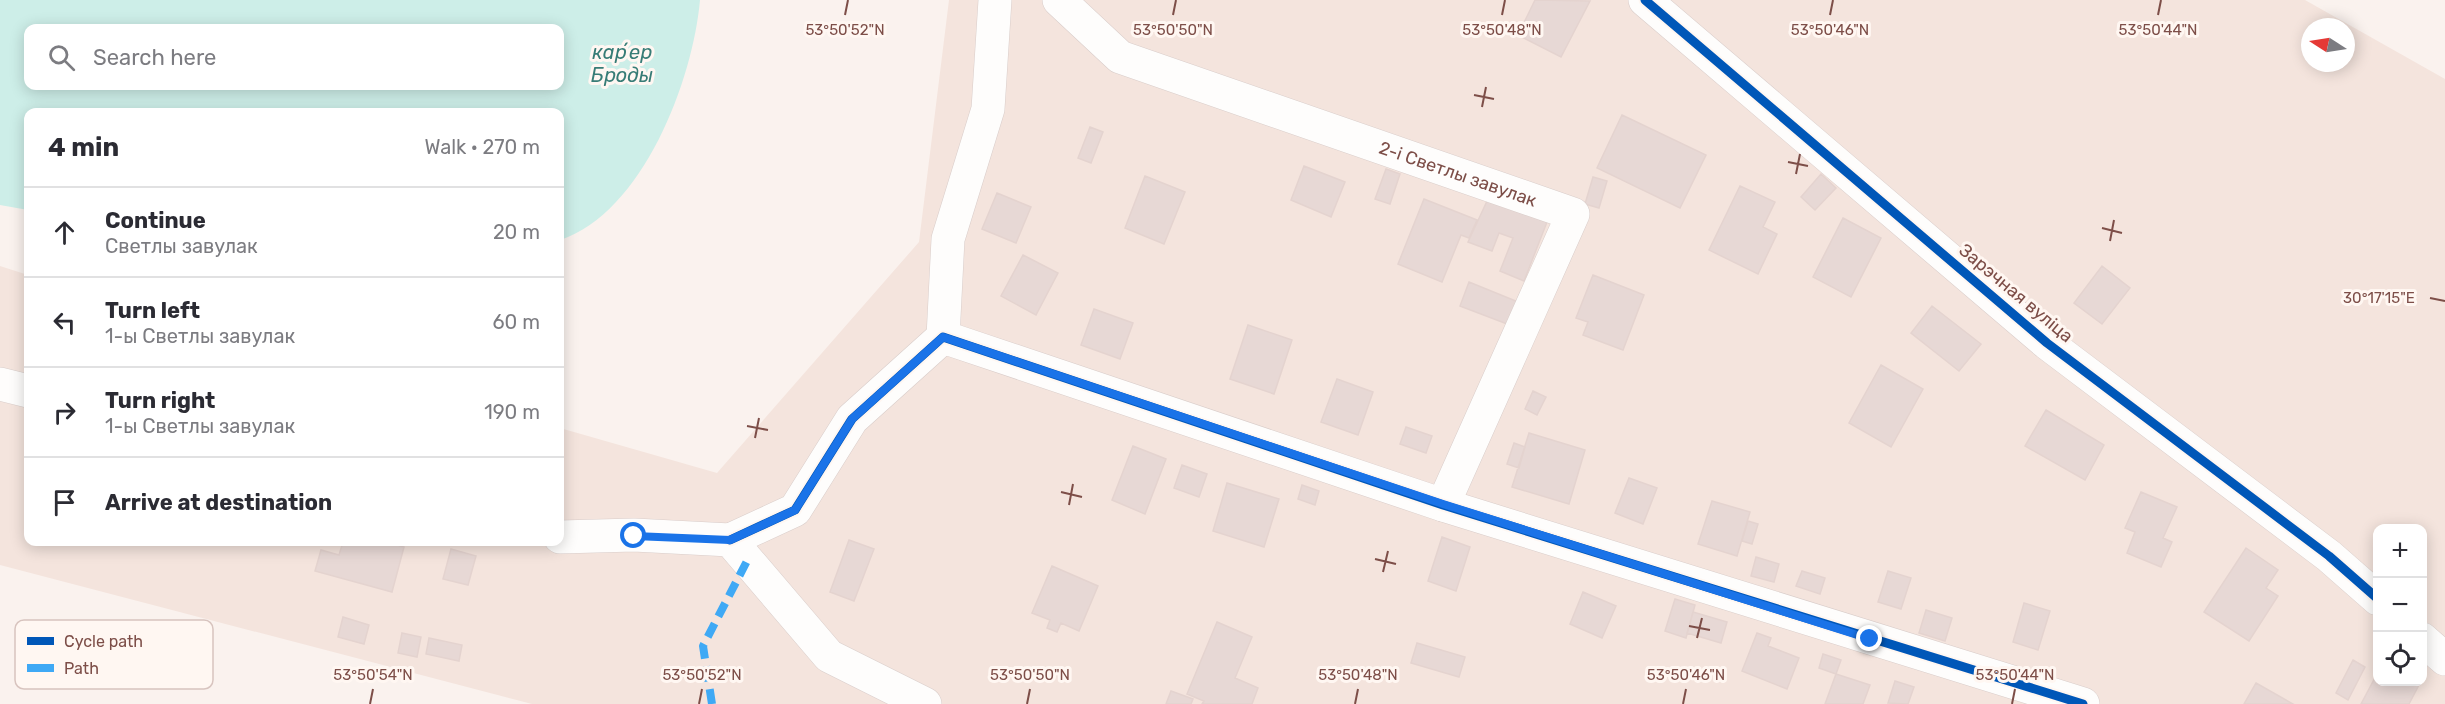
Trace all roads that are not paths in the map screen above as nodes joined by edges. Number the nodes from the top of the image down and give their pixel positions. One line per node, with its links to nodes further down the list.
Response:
1 (995, 0): 4 (street)
2 (1059, 0): 7 (street, 2-і Светлы завулак)
3 (1645, 0): 10 (street, Зарэчная вуліца)
4 (943, 337): 7 (street); 9 (street)
5 (0, 384): 6 (street)
6 (24, 390)
7 (1443, 504): 14 (street)
8 (564, 537): 9 (street)
9 (730, 540): 13 (street)
10 (2373, 595)
11 (2427, 643): 12 (street)
12 (2445, 659)
13 (925, 704)
14 (2083, 704)

